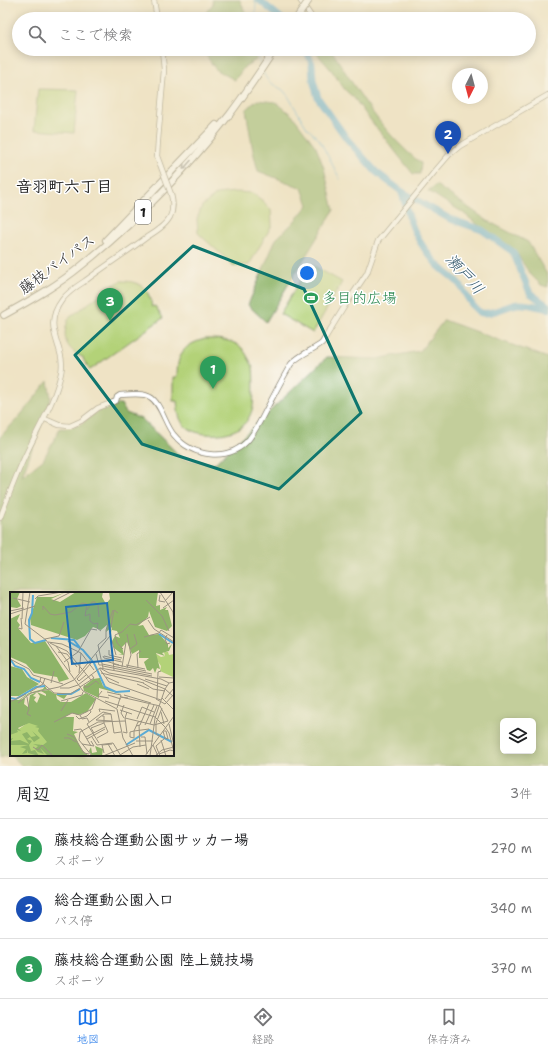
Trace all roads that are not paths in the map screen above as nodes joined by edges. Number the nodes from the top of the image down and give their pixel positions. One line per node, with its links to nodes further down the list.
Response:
1 (154, 0): 4 (street)
2 (300, 0): 6 (street)
3 (309, 0): 5 (highway, bridge)
4 (156, 12)
5 (301, 12)
6 (308, 12)
7 (163, 56): 11 (street, bridge)
8 (270, 56): 9 (highway, 藤枝バイパス / 1)
9 (254, 79): 9 (highway, 藤枝バイパス / 1, one-way to 9)
10 (548, 95): 11 (street)
11 (45, 419): 12 (street)
12 (0, 518)

